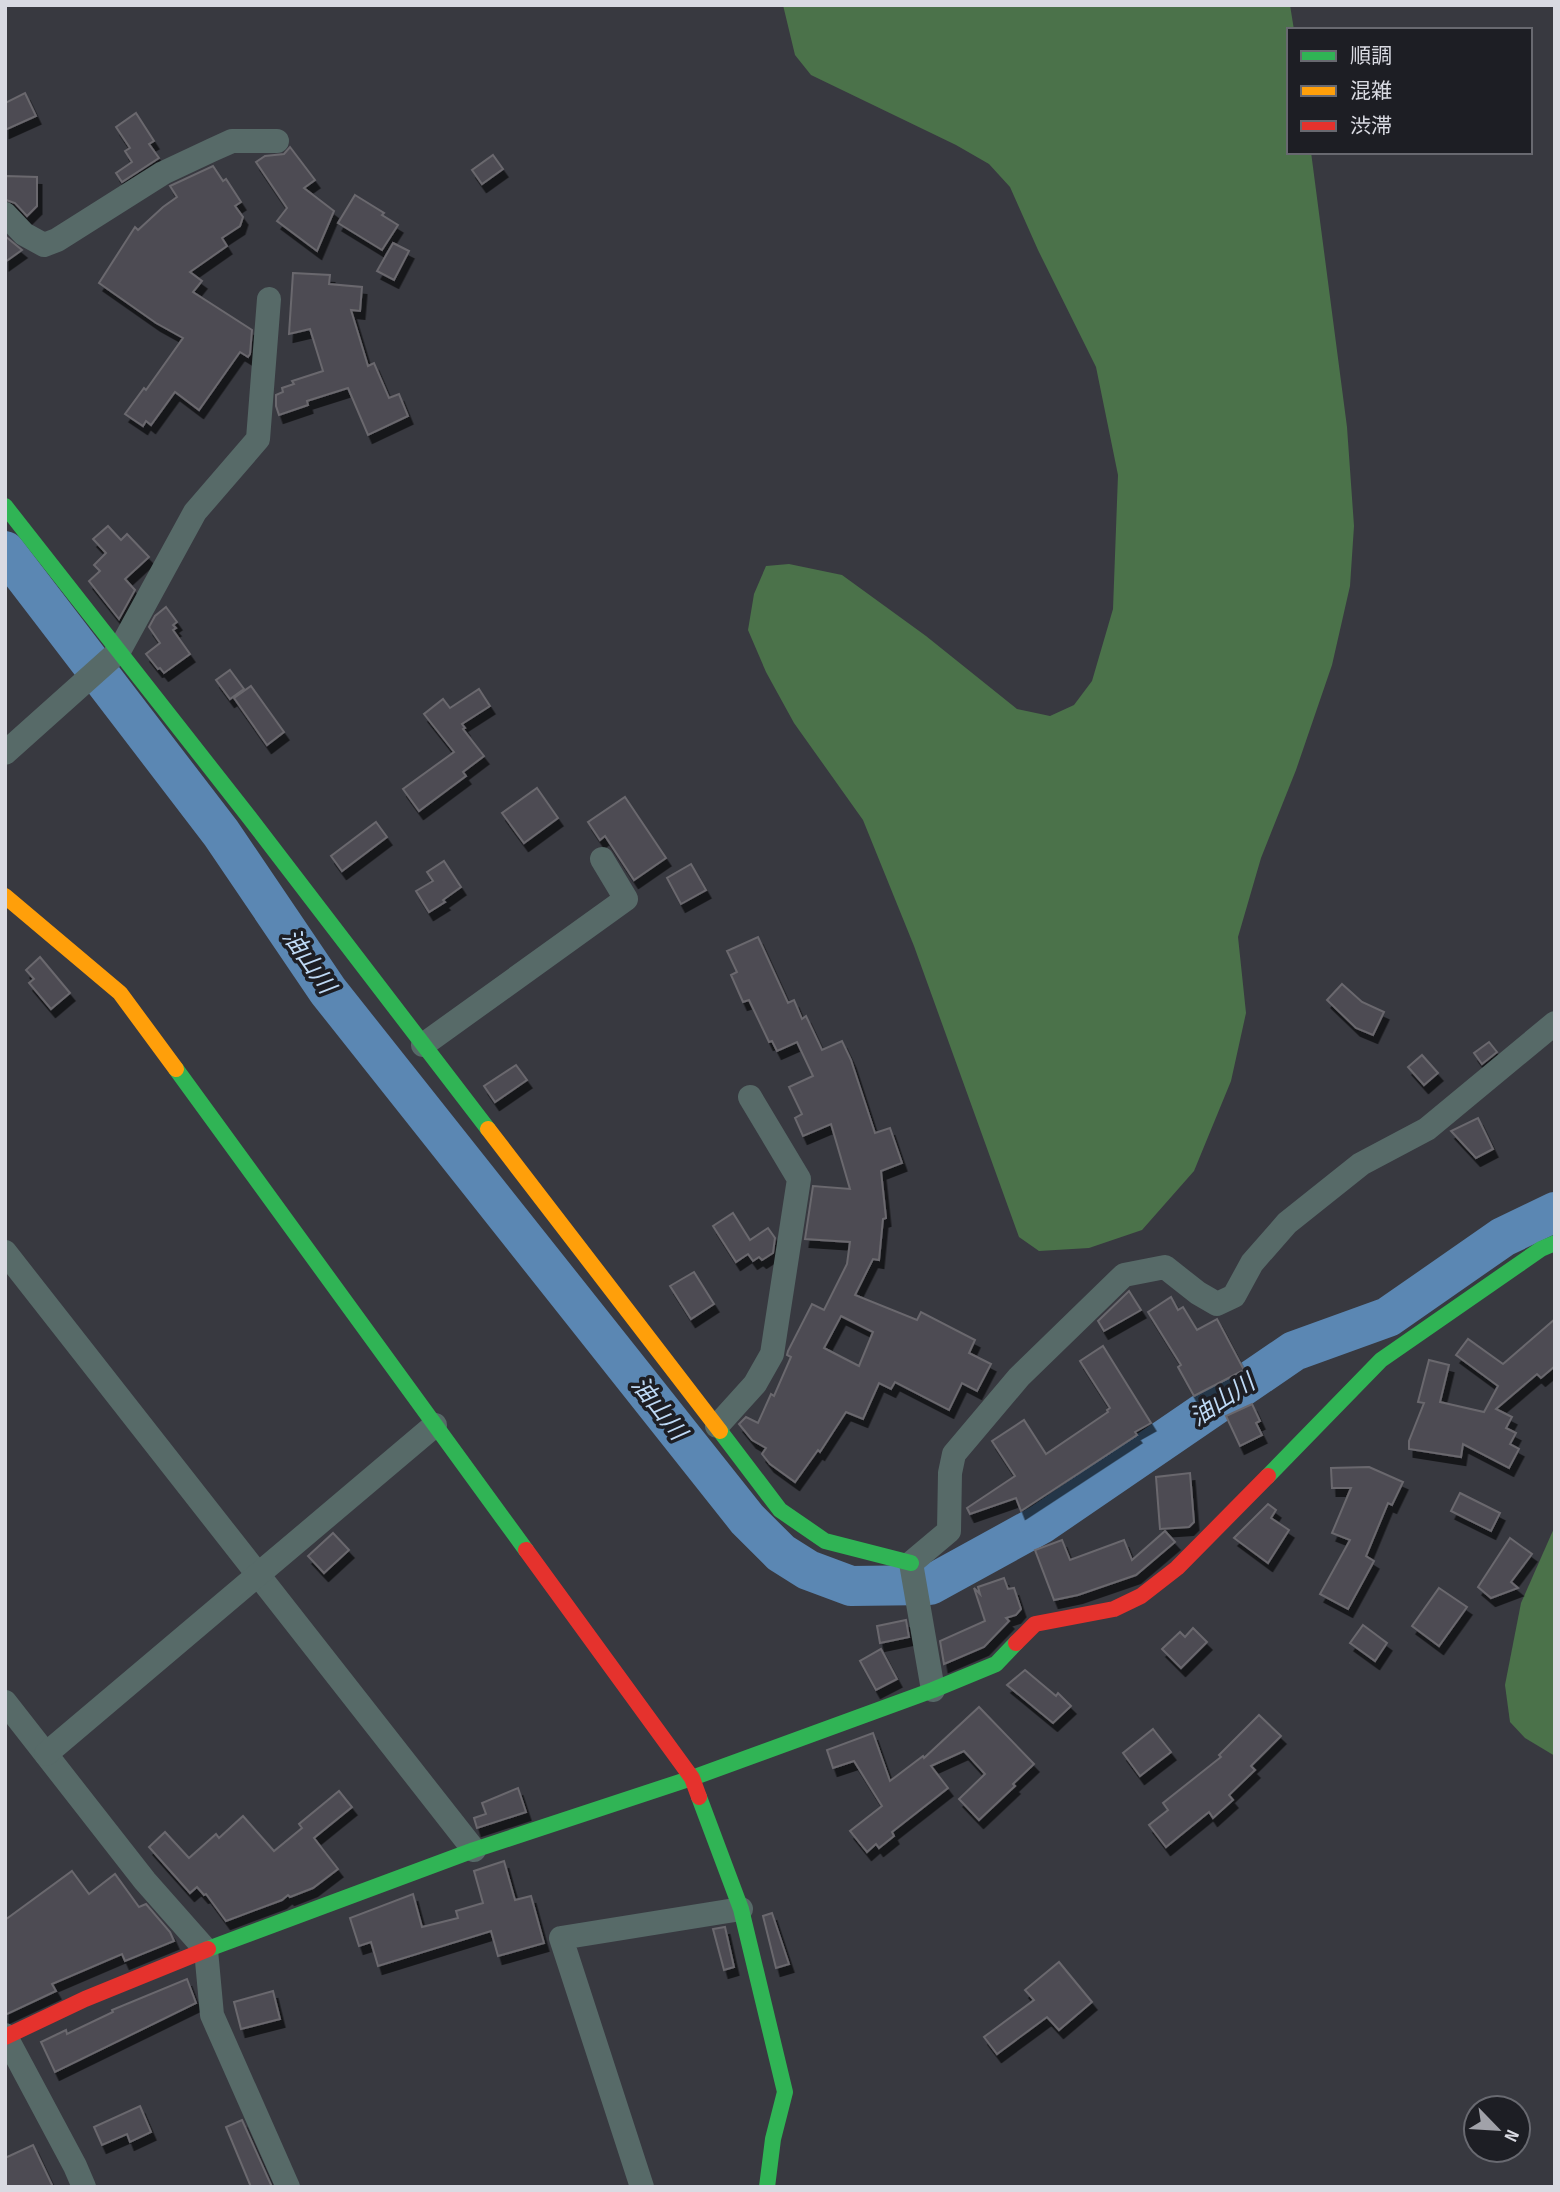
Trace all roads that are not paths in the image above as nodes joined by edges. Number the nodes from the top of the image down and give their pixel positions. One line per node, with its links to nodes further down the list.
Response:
1 (276, 142): 2 (street)
2 (5, 214)
3 (269, 299): 5 (street)
4 (5, 506): 5 (street)
5 (119, 652): 6 (street); 10 (street)
6 (5, 753)
7 (602, 859): 10 (street)
8 (5, 895): 14 (street)
9 (1555, 1023): 16 (street)
10 (423, 1045): 15 (street)
11 (750, 1097): 15 (street)
12 (1555, 1243): 18 (street)
13 (5, 1252): 17 (street)
14 (435, 1426): 17 (street); 21 (street)
15 (717, 1426): 16 (street)
16 (911, 1563): 18 (street)
17 (258, 1574): 20 (street); 22 (street)
18 (933, 1690): 21 (street)
19 (5, 1702): 20 (street)
20 (46, 1754): 24 (street)
21 (692, 1778): 22 (street); 23 (street)
22 (474, 1850): 24 (street)
23 (741, 1909): 28 (street); 29 (street)
24 (206, 1950): 25 (street); 27 (street)
25 (6, 2036): 26 (street)
26 (84, 2187)
27 (288, 2187)
28 (642, 2187)
29 (767, 2187)

